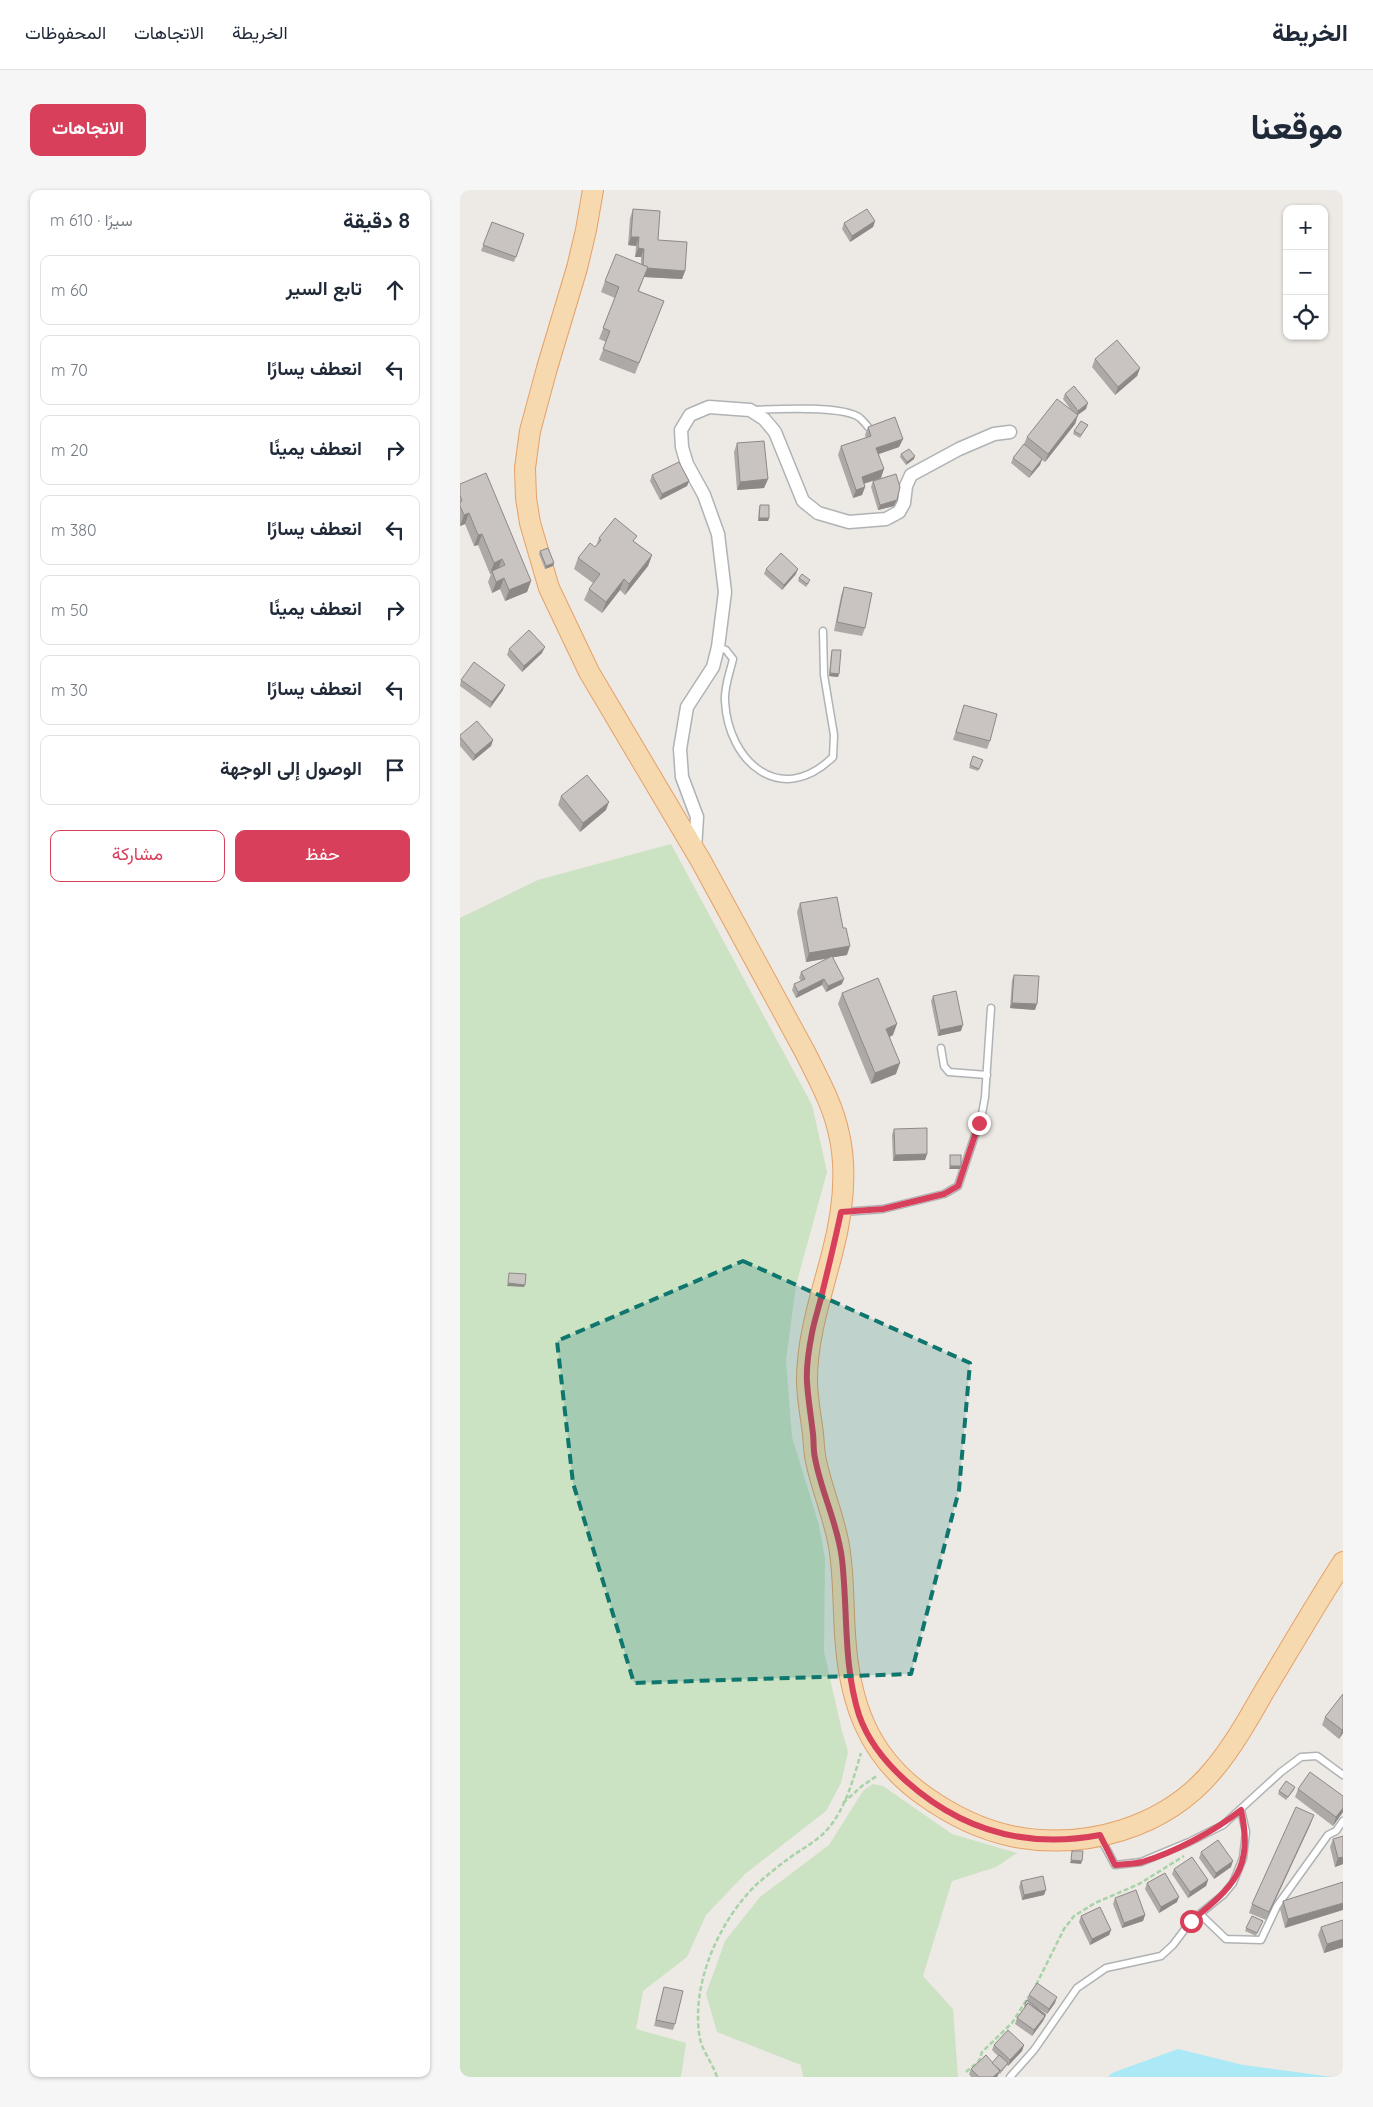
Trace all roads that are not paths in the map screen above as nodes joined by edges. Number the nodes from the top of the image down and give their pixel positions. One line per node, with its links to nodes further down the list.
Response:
1 (593, 190): 7 (main road)
2 (750, 410): 3 (lane); 4 (street); 6 (street)
3 (868, 427)
4 (1010, 432)
5 (823, 631): 6 (lane)
6 (718, 647): 7 (street)
7 (695, 852): 11 (main road)
8 (991, 1008): 10 (lane)
9 (941, 1048): 10 (lane)
10 (987, 1075): 11 (lane)
11 (841, 1212): 16 (main road)
12 (1343, 1562): 16 (main road)
13 (1343, 1775): 14 (lane)
14 (1241, 1810): 16 (lane); 17 (lane)
15 (1343, 1821): 17 (lane)
16 (1100, 1835)
17 (1200, 1914): 18 (lane)
18 (1010, 2077)

